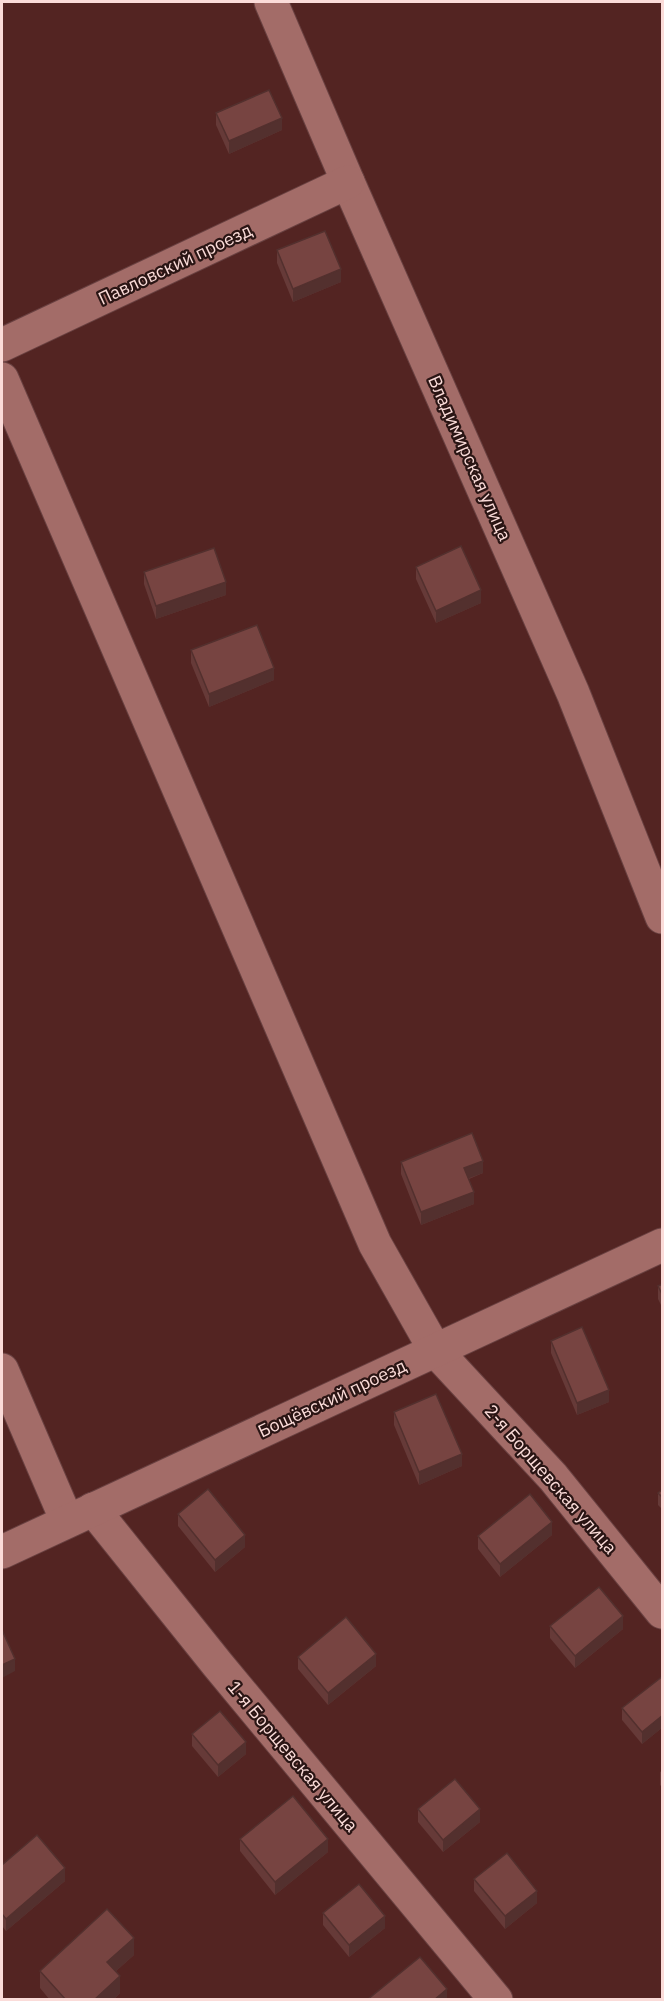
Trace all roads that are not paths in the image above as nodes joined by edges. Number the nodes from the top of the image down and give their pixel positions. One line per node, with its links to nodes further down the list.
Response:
1 (271, 2): 2 (street, Владимирская улица)
2 (348, 182): 3 (street, Павловский проезд); 5 (street, Владимирская улица)
3 (2, 345)
4 (2, 379): 7 (street, 2-я Борщевская улица)
5 (663, 917)
6 (663, 1245): 7 (street, Бощёвский проезд)
7 (435, 1350): 9 (street, Бощёвский проезд); 11 (street, 2-я Борщевская улица)
8 (2, 1370): 9 (street, 1-я Борщевская улица)
9 (80, 1515): 10 (street, Бощёвский проезд); 12 (street, 1-я Борщевская улица)
10 (2, 1552)
11 (663, 1612)
12 (496, 2000)

